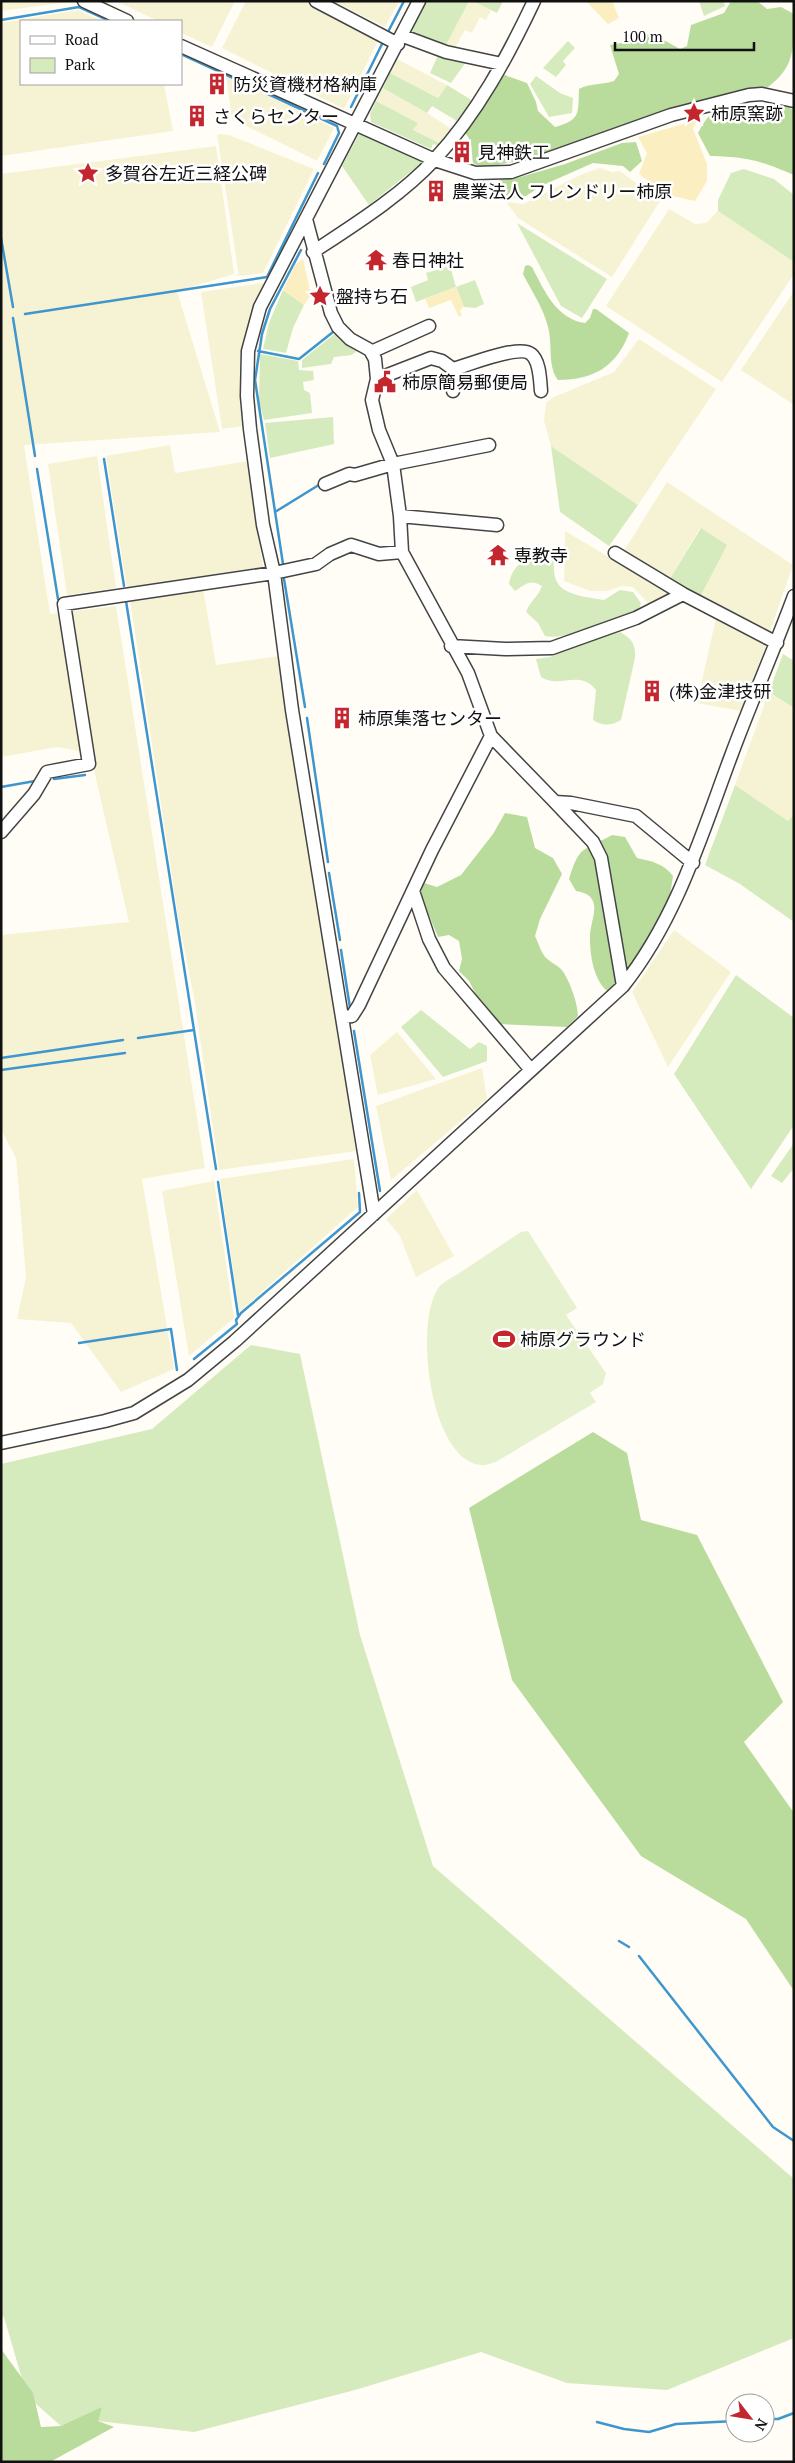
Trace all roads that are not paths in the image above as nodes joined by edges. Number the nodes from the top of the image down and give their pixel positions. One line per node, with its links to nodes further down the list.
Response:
1 (84, 1): 5 (street)
2 (316, 1): 6 (street)
3 (420, 1): 6 (street)
4 (534, 1): 8 (street)
5 (125, 20)
6 (400, 40): 8 (street); 10 (street)
7 (182, 46): 10 (street)
8 (502, 64): 11 (street)
9 (794, 101): 11 (street)
10 (354, 124): 11 (street); 12 (street)
11 (435, 160): 13 (street)
12 (306, 219): 13 (street); 27 (street)
13 (314, 252): 15 (street)
14 (429, 326): 15 (street)
15 (372, 352): 17 (street)
16 (453, 369): 17 (street); 18 (street); 19 (street)
17 (378, 379): 21 (street)
18 (542, 390)
19 (453, 391)
20 (489, 445): 21 (street)
21 (393, 464): 22 (street); 23 (street)
22 (325, 484)
23 (400, 516): 24 (street); 25 (street)
24 (497, 525)
25 (402, 552): 27 (street); 31 (street)
26 (615, 553): 28 (street)
27 (274, 573): 34 (street); 38 (street)
28 (683, 594): 30 (street); 31 (street)
29 (794, 596): 30 (street)
30 (777, 643): 35 (street)
31 (452, 646): 32 (street)
32 (491, 736): 33 (street); 36 (street)
33 (555, 802): 35 (street); 37 (street)
34 (1, 832)
35 (692, 863): 37 (street)
36 (414, 892): 38 (street); 39 (street)
37 (623, 986): 39 (street)
38 (343, 1017): 40 (street)
39 (531, 1070): 40 (street)
40 (374, 1214): 41 (street)
41 (1, 1443)

